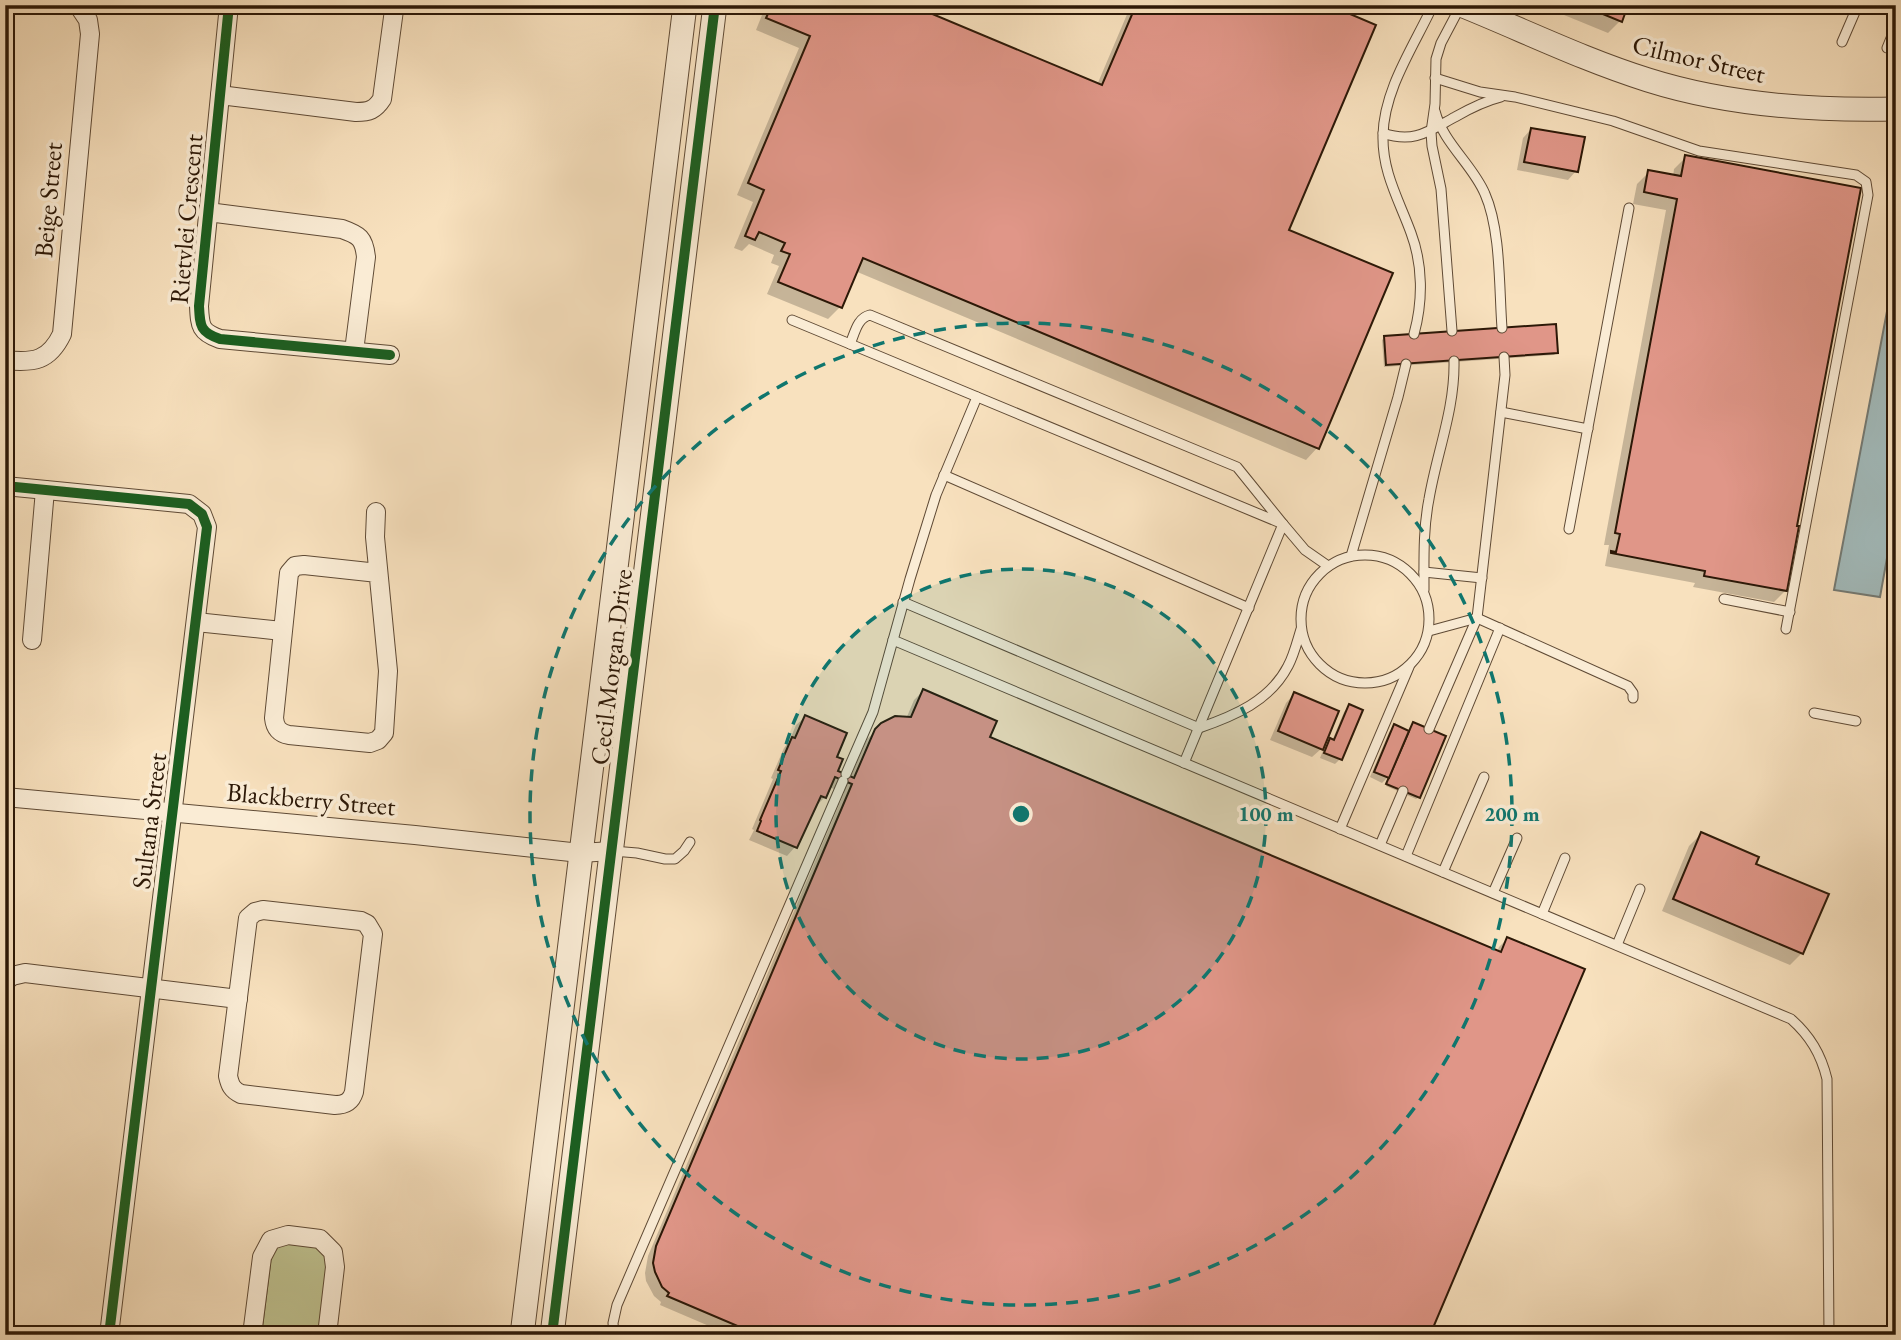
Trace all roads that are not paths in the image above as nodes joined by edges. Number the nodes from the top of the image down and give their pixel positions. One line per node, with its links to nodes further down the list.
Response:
1 (78, 5): 30 (street, Beige Street)
2 (229, 5): 13 (street, Rietvlei Crescent)
3 (393, 5): 13 (street)
4 (685, 5): 77 (street, Cecil Morgan Drive)
5 (715, 5): 76 (street, Cecil Morgan Drive)
6 (1433, 5): 19 (lane)
7 (1461, 5): 12 (lane); 16 (street, Cilmor Street)
8 (1858, 5): 10 (lane)
9 (1896, 26): 11 (lane)
10 (1842, 42)
11 (1887, 48)
12 (1435, 78): 14 (lane); 15 (lane)
13 (220, 96): 21 (street, Rietvlei Crescent)
14 (1503, 96): 17 (lane); 51 (lane)
15 (1435, 104): 17 (lane); 18 (lane)
16 (1896, 109)
17 (1441, 126): 18 (lane); 23 (lane)
18 (1431, 131): 19 (lane); 24 (lane)
19 (1383, 133): 25 (lane)
20 (1629, 208): 35 (lane)
21 (208, 212): 27 (street, Rietvlei Crescent); 27 (street, Rietvlei Crescent)
22 (792, 320): 26 (lane)
23 (1502, 328)
24 (1452, 331)
25 (1414, 334)
26 (850, 344): 33 (lane); 40 (lane)
27 (354, 351): 28 (street, Rietvlei Crescent)
28 (390, 355)
29 (1504, 357): 34 (lane)
30 (5, 360)
31 (1454, 360): 44 (lane)
32 (1406, 364): 42 (lane)
33 (977, 397): 36 (lane); 40 (lane)
34 (1501, 412): 35 (lane); 46 (lane)
35 (1588, 429): 41 (lane)
36 (944, 475): 49 (lane); 50 (lane)
37 (5, 486): 38 (street, Sultana Street)
38 (46, 490): 53 (street, Sultana Street); 59 (street)
39 (376, 512): 45 (street)
40 (1283, 524): 43 (lane); 50 (lane)
41 (1569, 529)
42 (1350, 556): 43 (lane); 47 (lane)
43 (1328, 566): 55 (lane)
44 (1424, 572): 46 (lane); 47 (lane)
45 (378, 573): 57 (street); 57 (street)
46 (1482, 578): 52 (lane)
47 (1424, 592): 58 (lane)
48 (1724, 599): 51 (lane)
49 (903, 602): 60 (lane); 65 (lane)
50 (1249, 608): 65 (lane)
51 (1790, 612): 56 (lane)
52 (1477, 618): 54 (lane); 58 (lane); 66 (lane)
53 (196, 622): 57 (street); 71 (street, Sultana Street)
54 (1500, 628): 62 (lane); 78 (lane)
55 (1301, 629): 61 (lane); 65 (lane)
56 (1786, 629)
57 (282, 631)
58 (1429, 631): 61 (lane)
59 (32, 640)
60 (893, 640): 67 (lane); 93 (lane)
61 (1410, 665): 72 (lane)
62 (1633, 698)
63 (1814, 713): 64 (lane)
64 (1856, 721)
65 (1199, 728): 67 (lane)
66 (1429, 729)
67 (1184, 763): 72 (lane)
68 (1484, 777): 80 (lane)
69 (1403, 791): 75 (lane)
70 (5, 797): 71 (street, Blackberry Street)
71 (173, 813): 77 (street, Blackberry Street); 86 (street, Sultana Street)
72 (1340, 829): 75 (lane)
73 (1517, 838): 82 (lane)
74 (690, 842): 76 (lane)
75 (1380, 845): 78 (lane)
76 (612, 851): 77 (street, Blackberry Street); 92 (street, Cecil Morgan Drive)
77 (580, 853): 91 (street, Cecil Morgan Drive)
78 (1406, 856): 80 (lane)
79 (1565, 858): 83 (lane)
80 (1443, 872): 82 (lane)
81 (1640, 889): 84 (lane)
82 (1493, 894): 83 (lane)
83 (1542, 914): 84 (lane)
84 (1617, 945): 94 (lane)
85 (5, 982): 86 (street)
86 (151, 988): 87 (street); 88 (street, Sultana Street)
87 (237, 999): 87 (street)
88 (109, 1335)
89 (252, 1335): 90 (street)
90 (327, 1335)
91 (522, 1335)
92 (552, 1335)
93 (614, 1335)
94 (1829, 1335)

